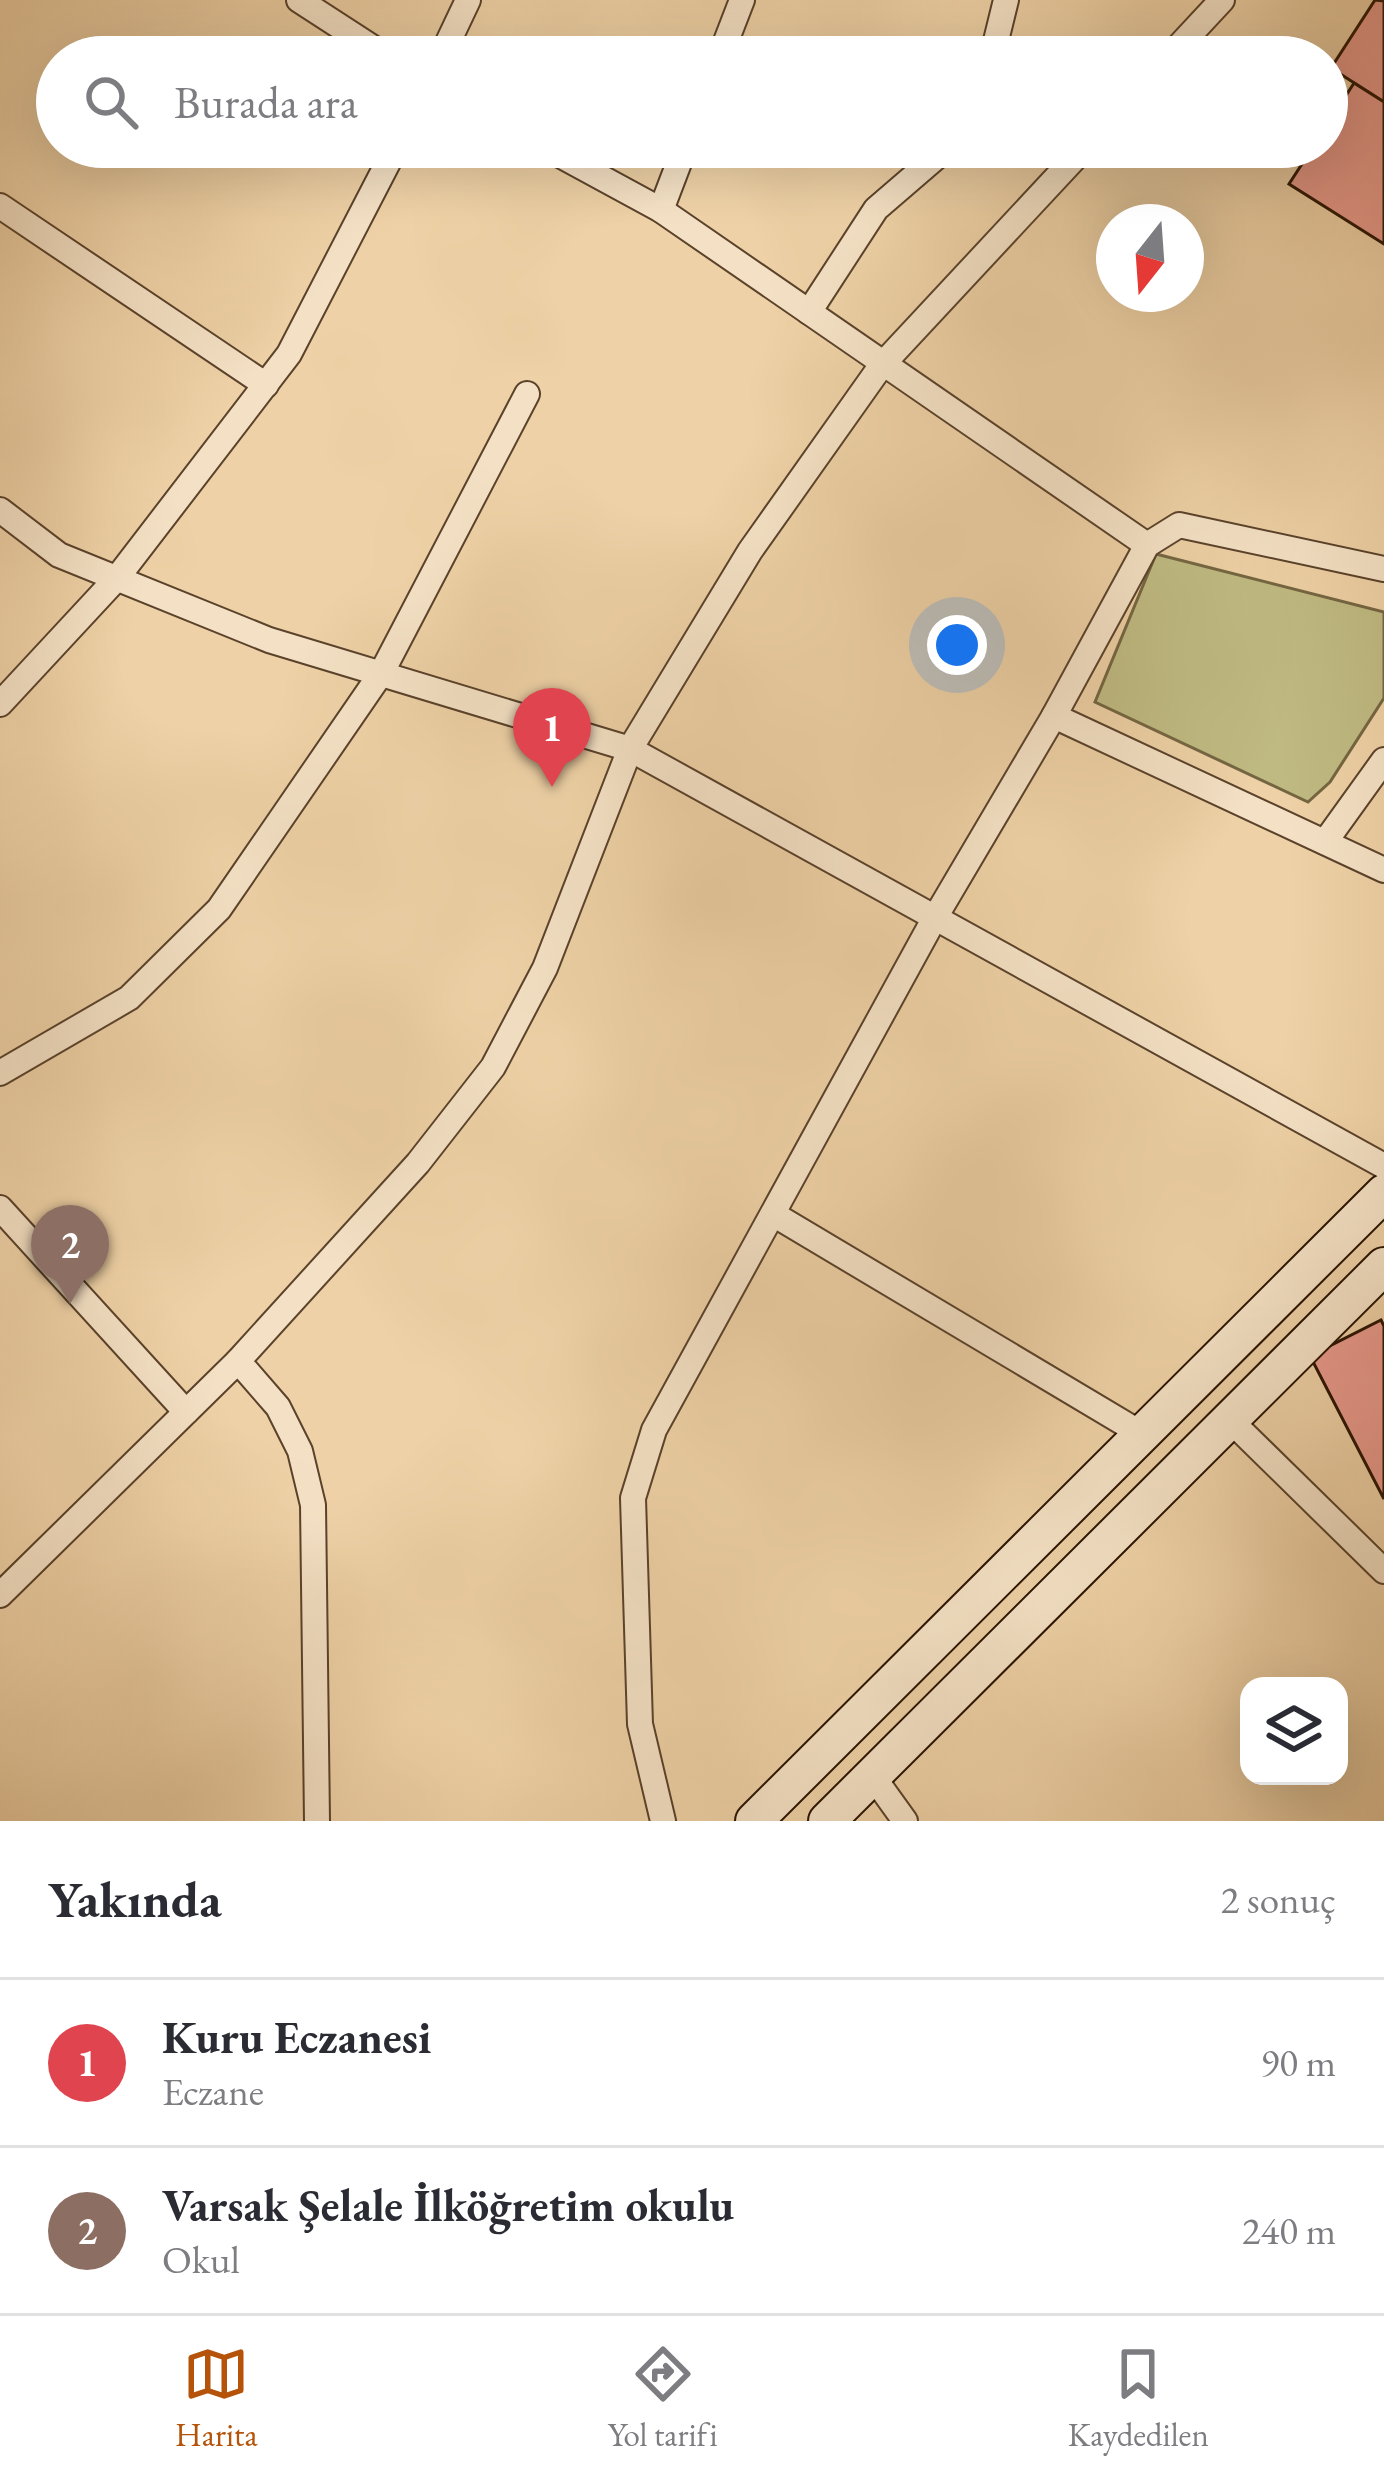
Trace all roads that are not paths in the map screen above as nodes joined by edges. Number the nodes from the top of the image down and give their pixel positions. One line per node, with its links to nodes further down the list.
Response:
1 (299, 0): 6 (street)
2 (468, 0): 7 (street)
3 (742, 0): 8 (street)
4 (1006, 0): 9 (street)
5 (1222, 0): 10 (street)
6 (355, 36)
7 (452, 36)
8 (728, 36)
9 (997, 36)
10 (1189, 36)
11 (385, 168): 20 (street)
12 (584, 168): 17 (street)
13 (677, 168): 17 (street)
14 (924, 168): 18 (street)
15 (1065, 168): 19 (street)
16 (0, 206): 20 (street)
17 (661, 210): 18 (street)
18 (809, 312): 19 (street)
19 (881, 366): 23 (street); 29 (street)
20 (266, 385): 25 (street)
21 (527, 394): 26 (street)
22 (0, 510): 25 (street)
23 (1147, 545): 24 (street); 28 (street)
24 (1384, 569)
25 (117, 578): 26 (street); 27 (street)
26 (382, 672): 29 (street); 34 (street)
27 (0, 704)
28 (1054, 716): 31 (street); 33 (street)
29 (630, 749): 33 (street); 40 (street)
30 (1384, 760): 31 (street)
31 (1325, 842): 32 (street)
32 (1384, 870)
33 (933, 921): 35 (street); 38 (street)
34 (0, 1073)
35 (1384, 1166)
36 (1384, 1193): 43 (street)
37 (0, 1208): 41 (street)
38 (773, 1214): 43 (street); 48 (street)
39 (1384, 1266): 42 (street)
40 (238, 1361): 41 (street); 47 (street)
41 (186, 1412): 45 (street)
42 (1230, 1420): 44 (street); 46 (street)
43 (1142, 1435): 49 (street)
44 (1384, 1570)
45 (0, 1595)
46 (872, 1775): 50 (street); 51 (street)
47 (317, 1821)
48 (663, 1821)
49 (754, 1821)
50 (827, 1821)
51 (905, 1821)

